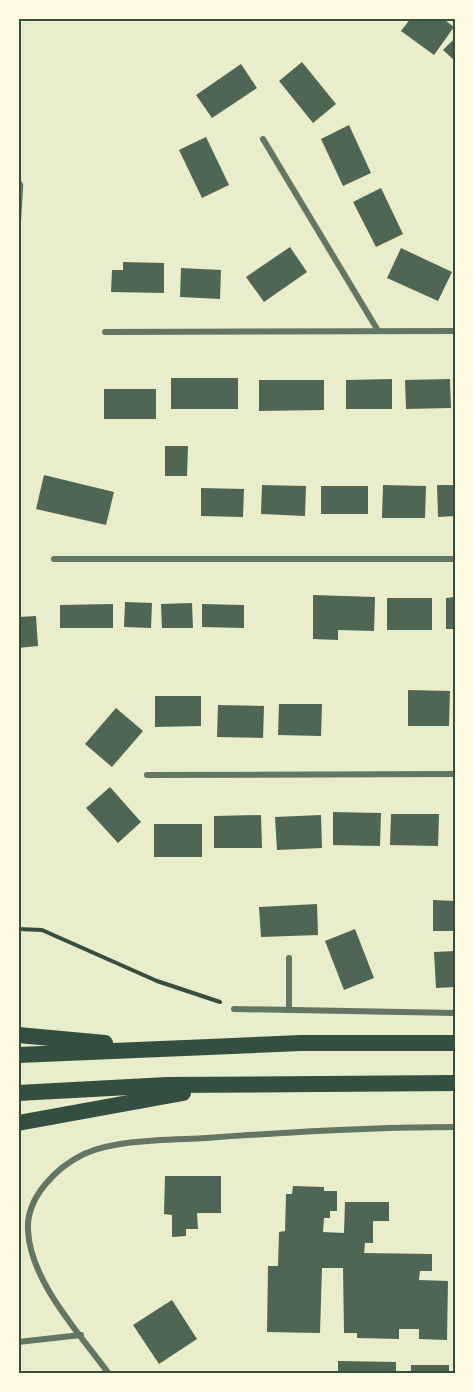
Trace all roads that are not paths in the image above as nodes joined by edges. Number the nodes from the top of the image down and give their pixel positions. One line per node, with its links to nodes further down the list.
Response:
1 (263, 139): 4 (street)
2 (18, 180): 3 (lane)
3 (19, 219)
4 (377, 329): 5 (street); 6 (street)
5 (455, 330)
6 (105, 332)
7 (54, 559): 8 (street)
8 (455, 559)
9 (455, 774): 10 (street)
10 (147, 775)
11 (289, 958): 13 (street)
12 (234, 1009): 13 (street)
13 (289, 1010): 14 (street)
14 (455, 1013)
15 (18, 1035): 17 (highway)
16 (455, 1044): 17 (highway)
17 (163, 1048): 18 (highway)
18 (18, 1055)
19 (455, 1083): 20 (highway)
20 (226, 1086): 21 (highway); 22 (highway)
21 (18, 1093)
22 (18, 1123)
23 (455, 1127): 24 (street)
24 (81, 1335): 25 (street); 26 (street)
25 (18, 1342)
26 (109, 1374)

